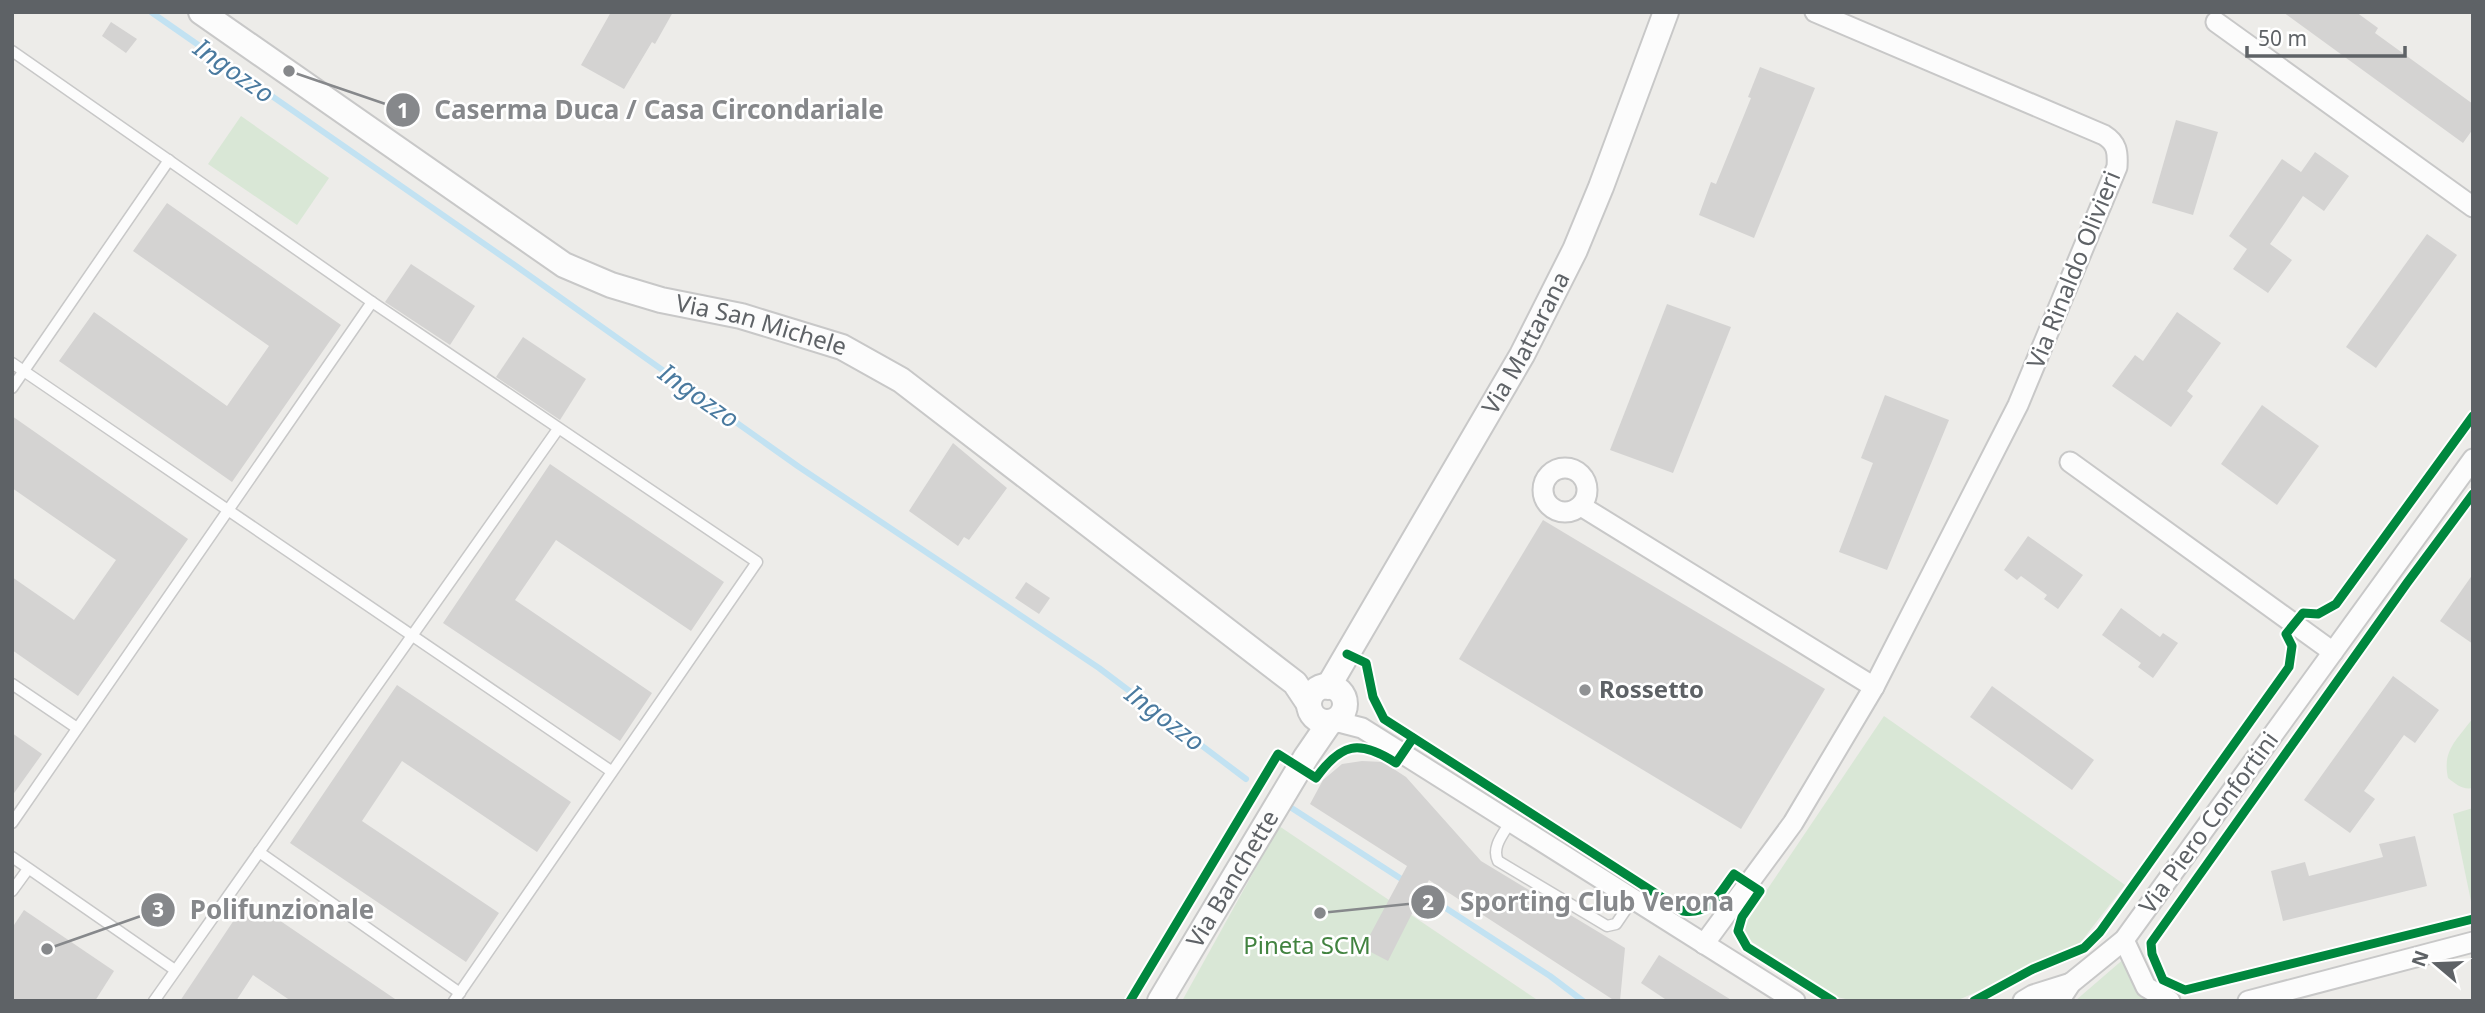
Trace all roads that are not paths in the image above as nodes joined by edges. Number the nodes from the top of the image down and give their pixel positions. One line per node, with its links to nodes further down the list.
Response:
1 (201, 12): 21 (street, Via San Michele)
2 (1666, 12): 21 (street, Via Mattarana)
3 (1815, 12): 20 (street, Via Rinaldo Olivieri)
4 (2217, 22): 7 (street)
5 (12, 51): 6 (lane)
6 (169, 160): 8 (lane); 10 (lane)
7 (2473, 207)
8 (372, 302): 12 (lane); 16 (lane)
9 (12, 363): 10 (lane)
10 (24, 371): 11 (lane); 16 (lane)
11 (12, 388)
12 (558, 429): 17 (lane); 23 (lane)
13 (2473, 459): 18 (street, Via Piero Confortini)
14 (2070, 462): 18 (street)
15 (1581, 506): 20 (street)
16 (227, 510): 17 (lane); 22 (lane)
17 (411, 635): 23 (lane); 26 (lane)
18 (2333, 652): 31 (street, Via Piero Confortini)
19 (12, 684): 22 (lane)
20 (1874, 687): 33 (street, Via Rinaldo Olivieri)
21 (1324, 702): 24 (street); 38 (street, Via Banchette)
22 (76, 728): 25 (lane)
23 (611, 771): 36 (lane)
24 (1511, 821): 30 (street); 30 (lane)
25 (12, 823)
26 (259, 852): 34 (lane); 36 (lane)
27 (12, 858): 28 (lane)
28 (28, 869): 29 (lane); 34 (lane)
29 (12, 891)
30 (1633, 899): 33 (street)
31 (2124, 940): 35 (street, Via Piero Confortini); 42 (street)
32 (2473, 942): 43 (street)
33 (1704, 944): 39 (street)
34 (175, 970): 37 (lane)
35 (2071, 983): 40 (street, Via Piero Confortini); 41 (street, Via Piero Confortini)
36 (457, 997)
37 (154, 1001)
38 (1160, 1001)
39 (1795, 1001)
40 (2023, 1001)
41 (2059, 1001)
42 (2170, 1001)
43 (2248, 1001)

